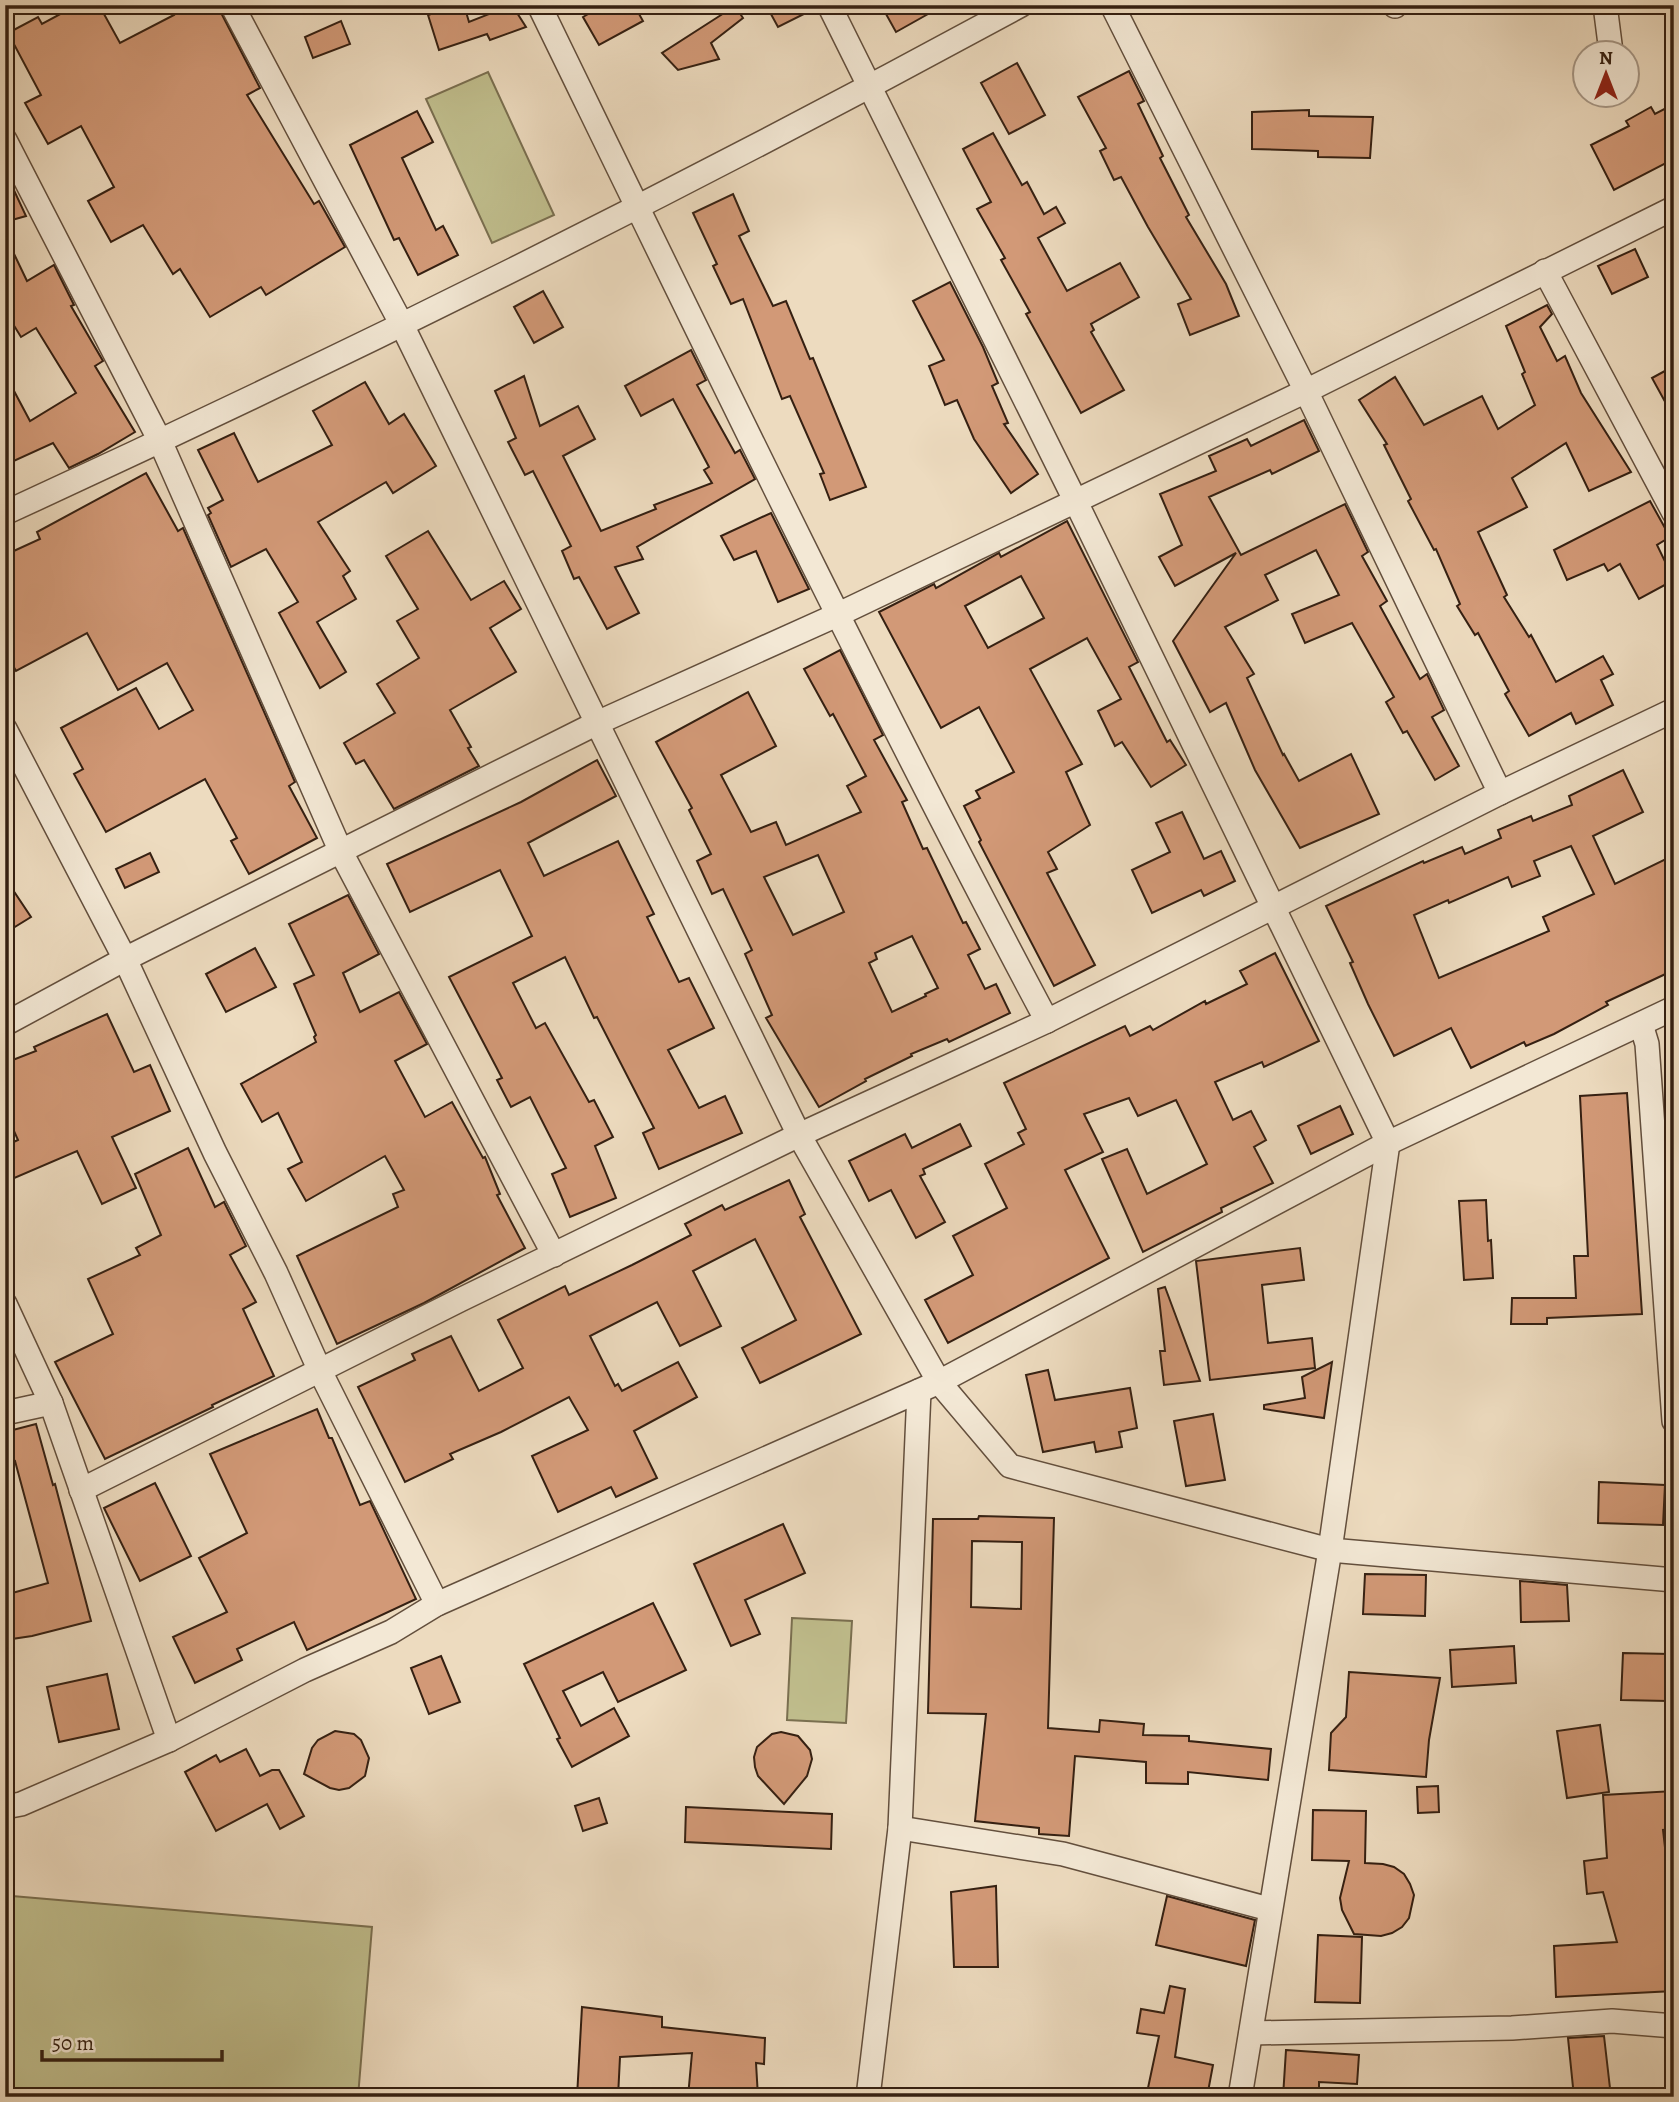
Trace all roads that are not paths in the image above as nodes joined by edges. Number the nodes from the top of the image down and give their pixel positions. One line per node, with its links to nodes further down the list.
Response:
1 (232, 5): 13 (street)
2 (539, 5): 10 (street)
3 (829, 5): 8 (street)
4 (1021, 5): 8 (street)
5 (1112, 5): 14 (street)
6 (1605, 5): 7 (street)
7 (1609, 38)
8 (869, 88): 10 (street); 16 (street)
9 (5, 140): 15 (street)
10 (637, 206): 13 (street); 19 (street)
11 (1674, 208): 12 (street)
12 (1545, 271): 14 (street); 18 (street)
13 (402, 325): 15 (street); 21 (street)
14 (1306, 391): 16 (street); 23 (street)
15 (160, 442): 17 (street); 24 (street)
16 (1075, 500): 19 (street); 25 (street)
17 (5, 513)
18 (1674, 513)
19 (837, 615): 21 (street); 28 (street)
20 (1674, 710): 23 (street)
21 (597, 723): 24 (street); 31 (street)
22 (5, 729): 26 (street)
23 (1500, 793): 25 (street)
24 (341, 852): 26 (street); 33 (street)
25 (1273, 907): 28 (street); 32 (street)
26 (125, 959): 29 (street); 35 (street)
27 (1674, 1008): 30 (street)
28 (1047, 1021): 31 (street)
29 (5, 1024)
30 (1642, 1024): 32 (street); 39 (street)
31 (799, 1135): 33 (street); 36 (street)
32 (1388, 1143): 36 (street); 41 (street)
33 (554, 1255): 35 (street)
34 (5, 1304): 37 (street)
35 (320, 1371): 40 (street); 43 (street)
36 (929, 1386): 41 (street); 43 (street); 46 (street)
37 (51, 1403): 38 (street); 40 (street)
38 (5, 1413)
39 (1674, 1421)
40 (81, 1490): 44 (street)
41 (1330, 1550): 42 (street); 47 (street)
42 (1674, 1580)
43 (437, 1604): 44 (street)
44 (169, 1740): 45 (street)
45 (5, 1807)
46 (900, 1828): 47 (street); 50 (street)
47 (1269, 1909): 49 (street)
48 (1674, 2026): 49 (street)
49 (1251, 2033): 51 (street)
50 (868, 2097)
51 (1240, 2097)

